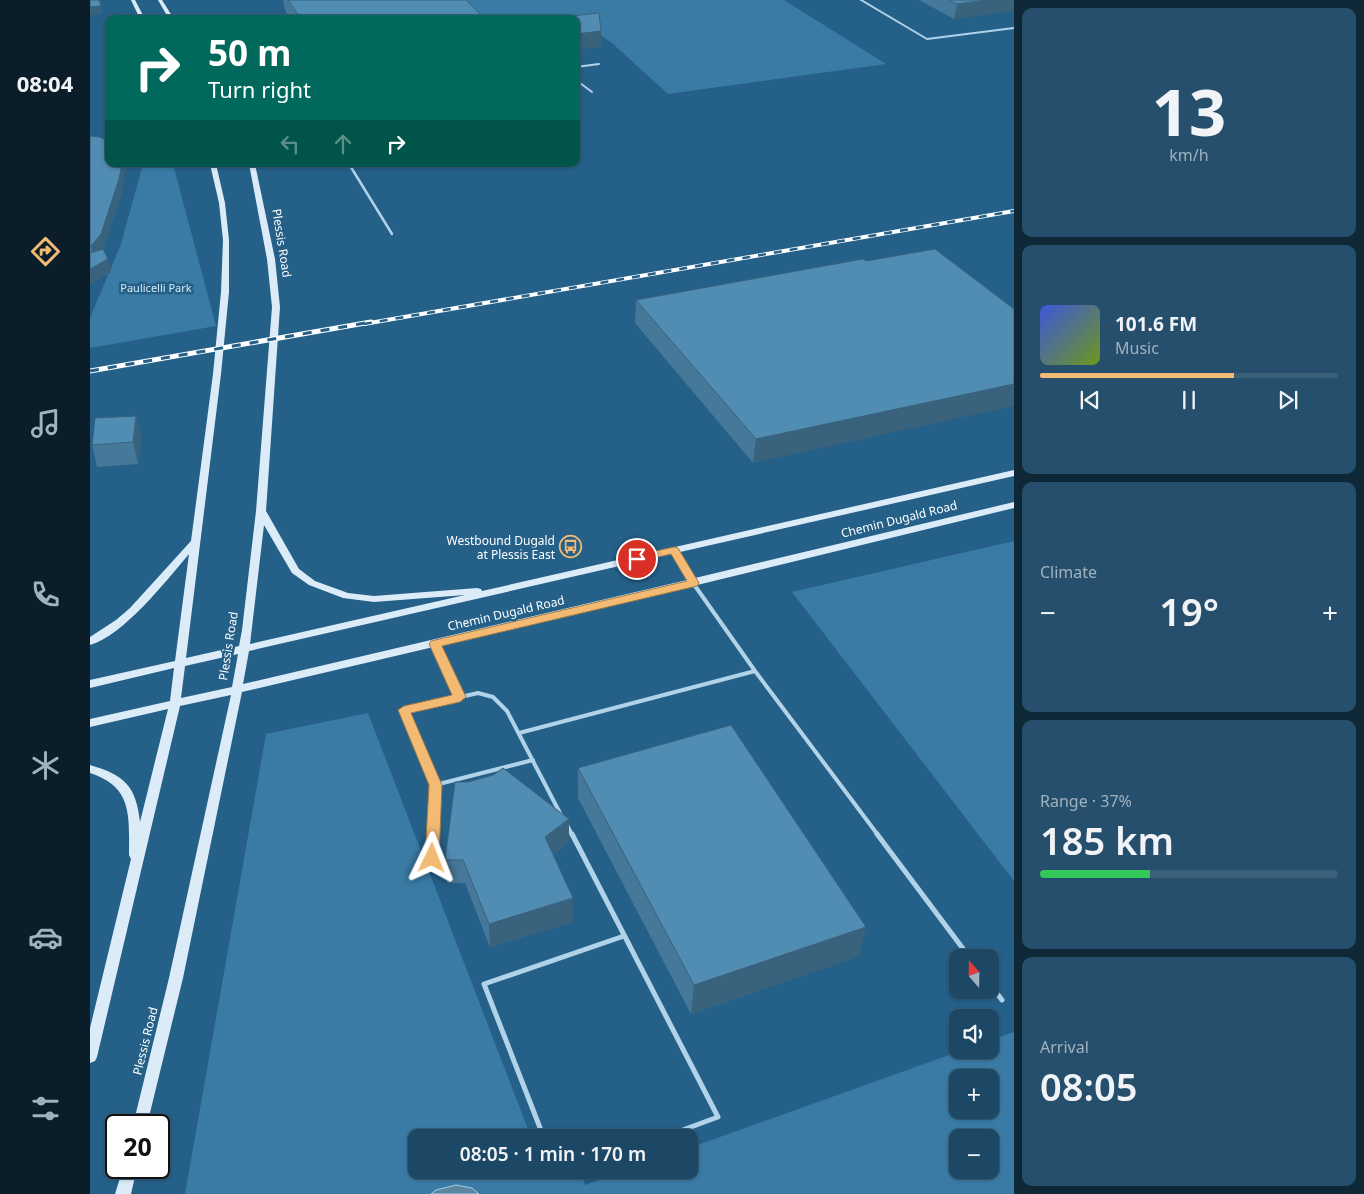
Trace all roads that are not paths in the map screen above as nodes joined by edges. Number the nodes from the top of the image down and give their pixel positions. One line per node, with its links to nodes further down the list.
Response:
1 (133, 0): 4 (main road)
2 (160, 0): 5 (main road)
3 (861, 0): 6 (lane)
4 (141, 15)
5 (169, 15)
6 (1014, 28)
7 (599, 64): 8 (lane)
8 (580, 66)
9 (580, 83): 10 (lane)
10 (592, 92)
11 (214, 167): 18 (main road)
12 (253, 167): 17 (main road, Plessis Road)
13 (351, 167): 14 (lane)
14 (392, 234)
15 (1014, 473): 19 (main road, Chemin Dugald Road)
16 (1014, 505): 20 (main road, Chemin Dugald Road)
17 (261, 512): 21 (main road); 24 (main road, Plessis Road)
18 (195, 542): 22 (main road); 25 (main road)
19 (674, 550): 20 (main road); 21 (main road, Chemin Dugald Road)
20 (693, 583): 23 (main road, Chemin Dugald Road); 26 (lane)
21 (508, 589): 24 (main road, Chemin Dugald Road)
22 (90, 642)
23 (435, 644): 28 (main road, Chemin Dugald Road); 29 (lane)
24 (243, 650): 25 (main road, Chemin Dugald Road); 28 (main road, Plessis Road)
25 (179, 664): 27 (main road, Chemin Dugald Road); 30 (main road)
26 (755, 670): 32 (lane); 39 (lane)
27 (90, 684)
28 (237, 690): 30 (main road, Chemin Dugald Road); 43 (main road, Plessis Road)
29 (460, 697): 32 (lane); 35 (lane)
30 (175, 703): 31 (main road, Chemin Dugald Road); 37 (main road)
31 (90, 723)
32 (519, 733): 33 (lane)
33 (533, 760): 35 (lane); 38 (lane)
34 (90, 769): 37 (main road)
35 (435, 785): 36 (lane)
36 (432, 858)
37 (136, 872): 42 (main road)
38 (624, 936): 44 (lane); 45 (lane)
39 (963, 949)
40 (999, 996): 41 (lane)
41 (1002, 1000)
42 (90, 1057)
43 (143, 1114)
44 (540, 1129)
45 (685, 1129)
46 (127, 1179): 47 (main road)
47 (124, 1194)

